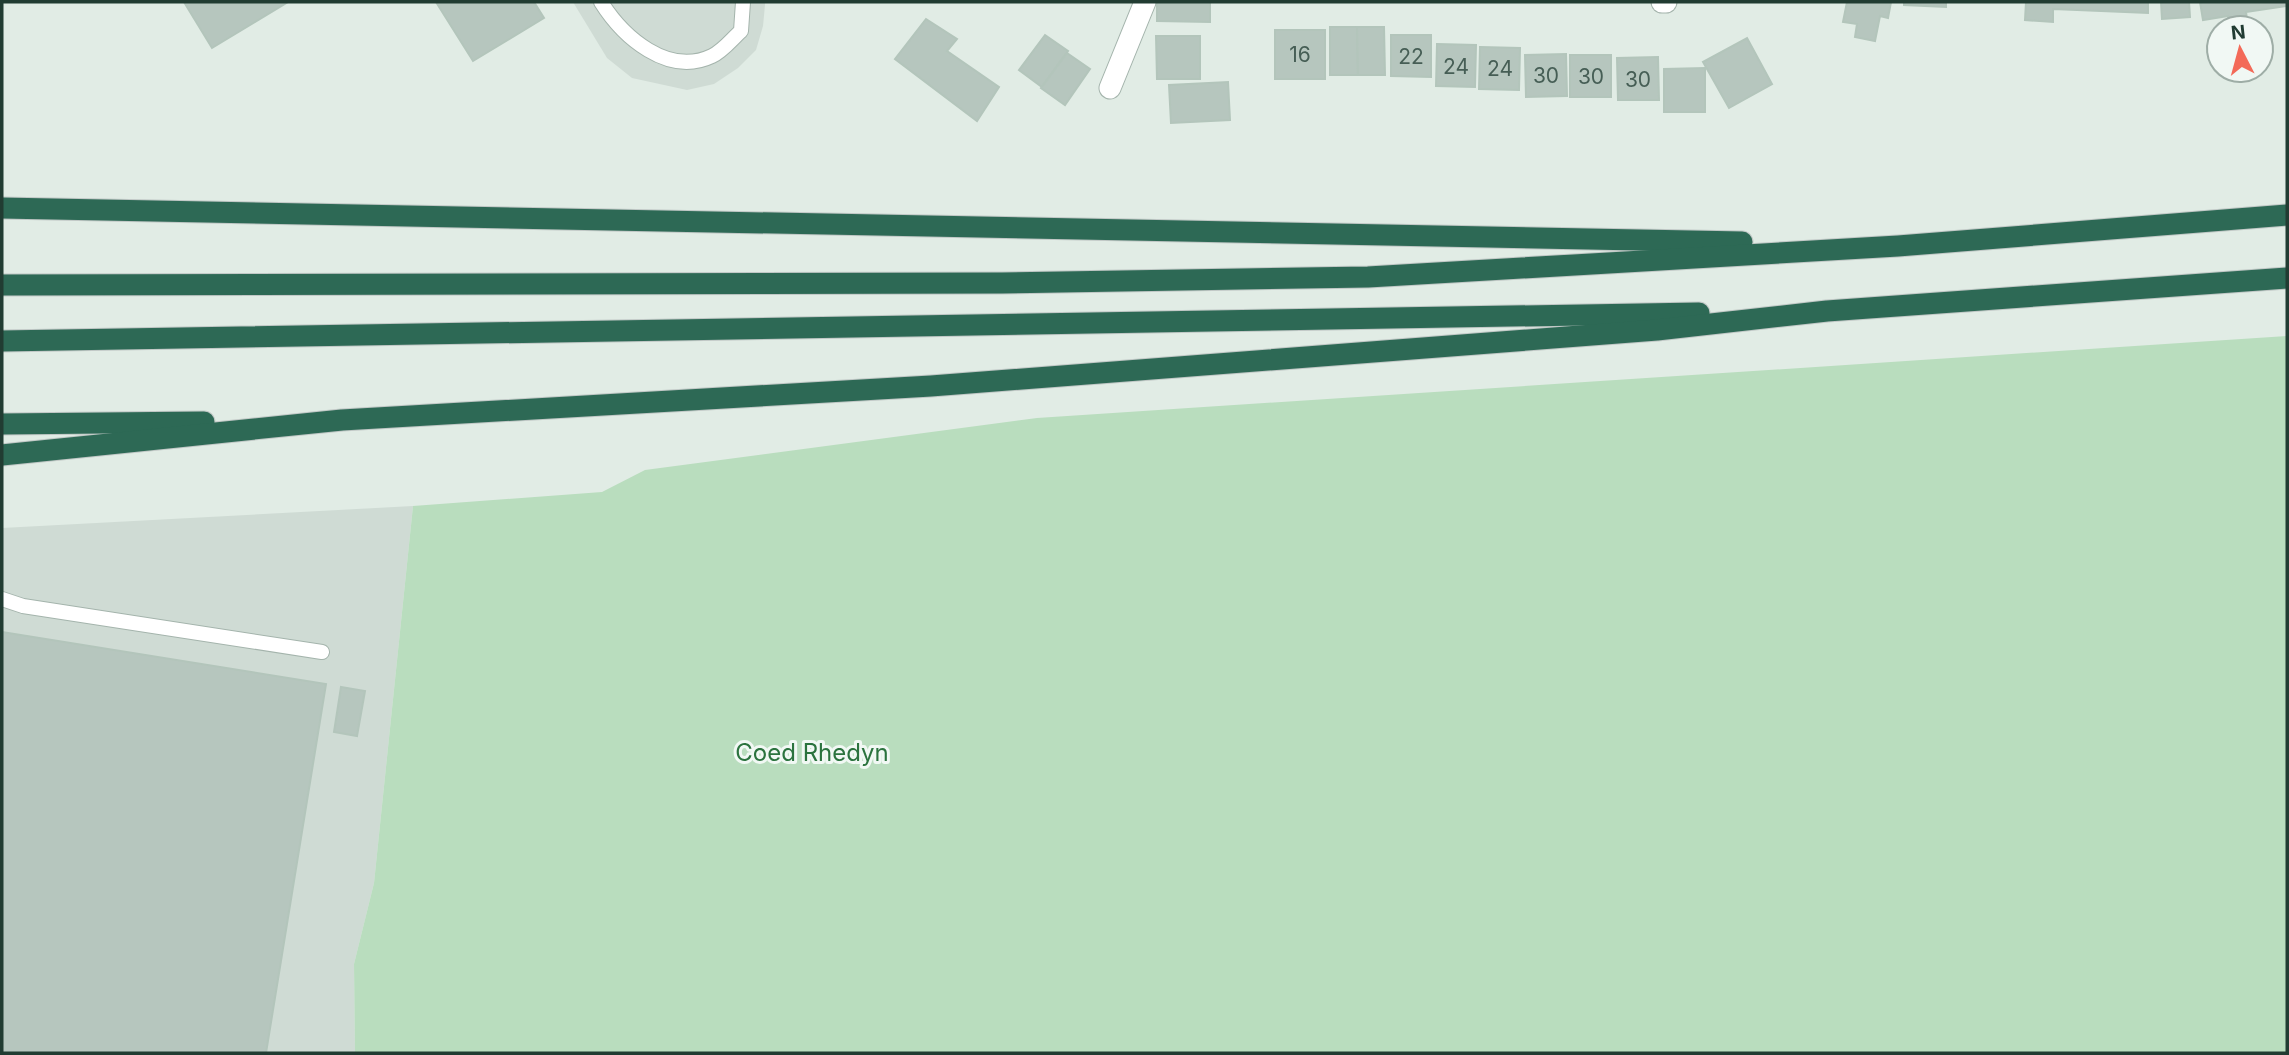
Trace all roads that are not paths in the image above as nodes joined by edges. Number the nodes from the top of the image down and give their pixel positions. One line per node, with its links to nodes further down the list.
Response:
1 (601, 2): 2 (lane)
2 (743, 2)
3 (1145, 2): 4 (street)
4 (1110, 88)
5 (2, 208): 7 (highway)
6 (2287, 215): 7 (highway)
7 (1898, 246): 9 (highway)
8 (2287, 278): 10 (highway)
9 (2, 285)
10 (1827, 311): 11 (highway); 12 (highway)
11 (2, 341)
12 (342, 420): 13 (highway); 14 (highway)
13 (2, 424)
14 (2, 455)
15 (2, 599): 16 (lane)
16 (322, 652)

